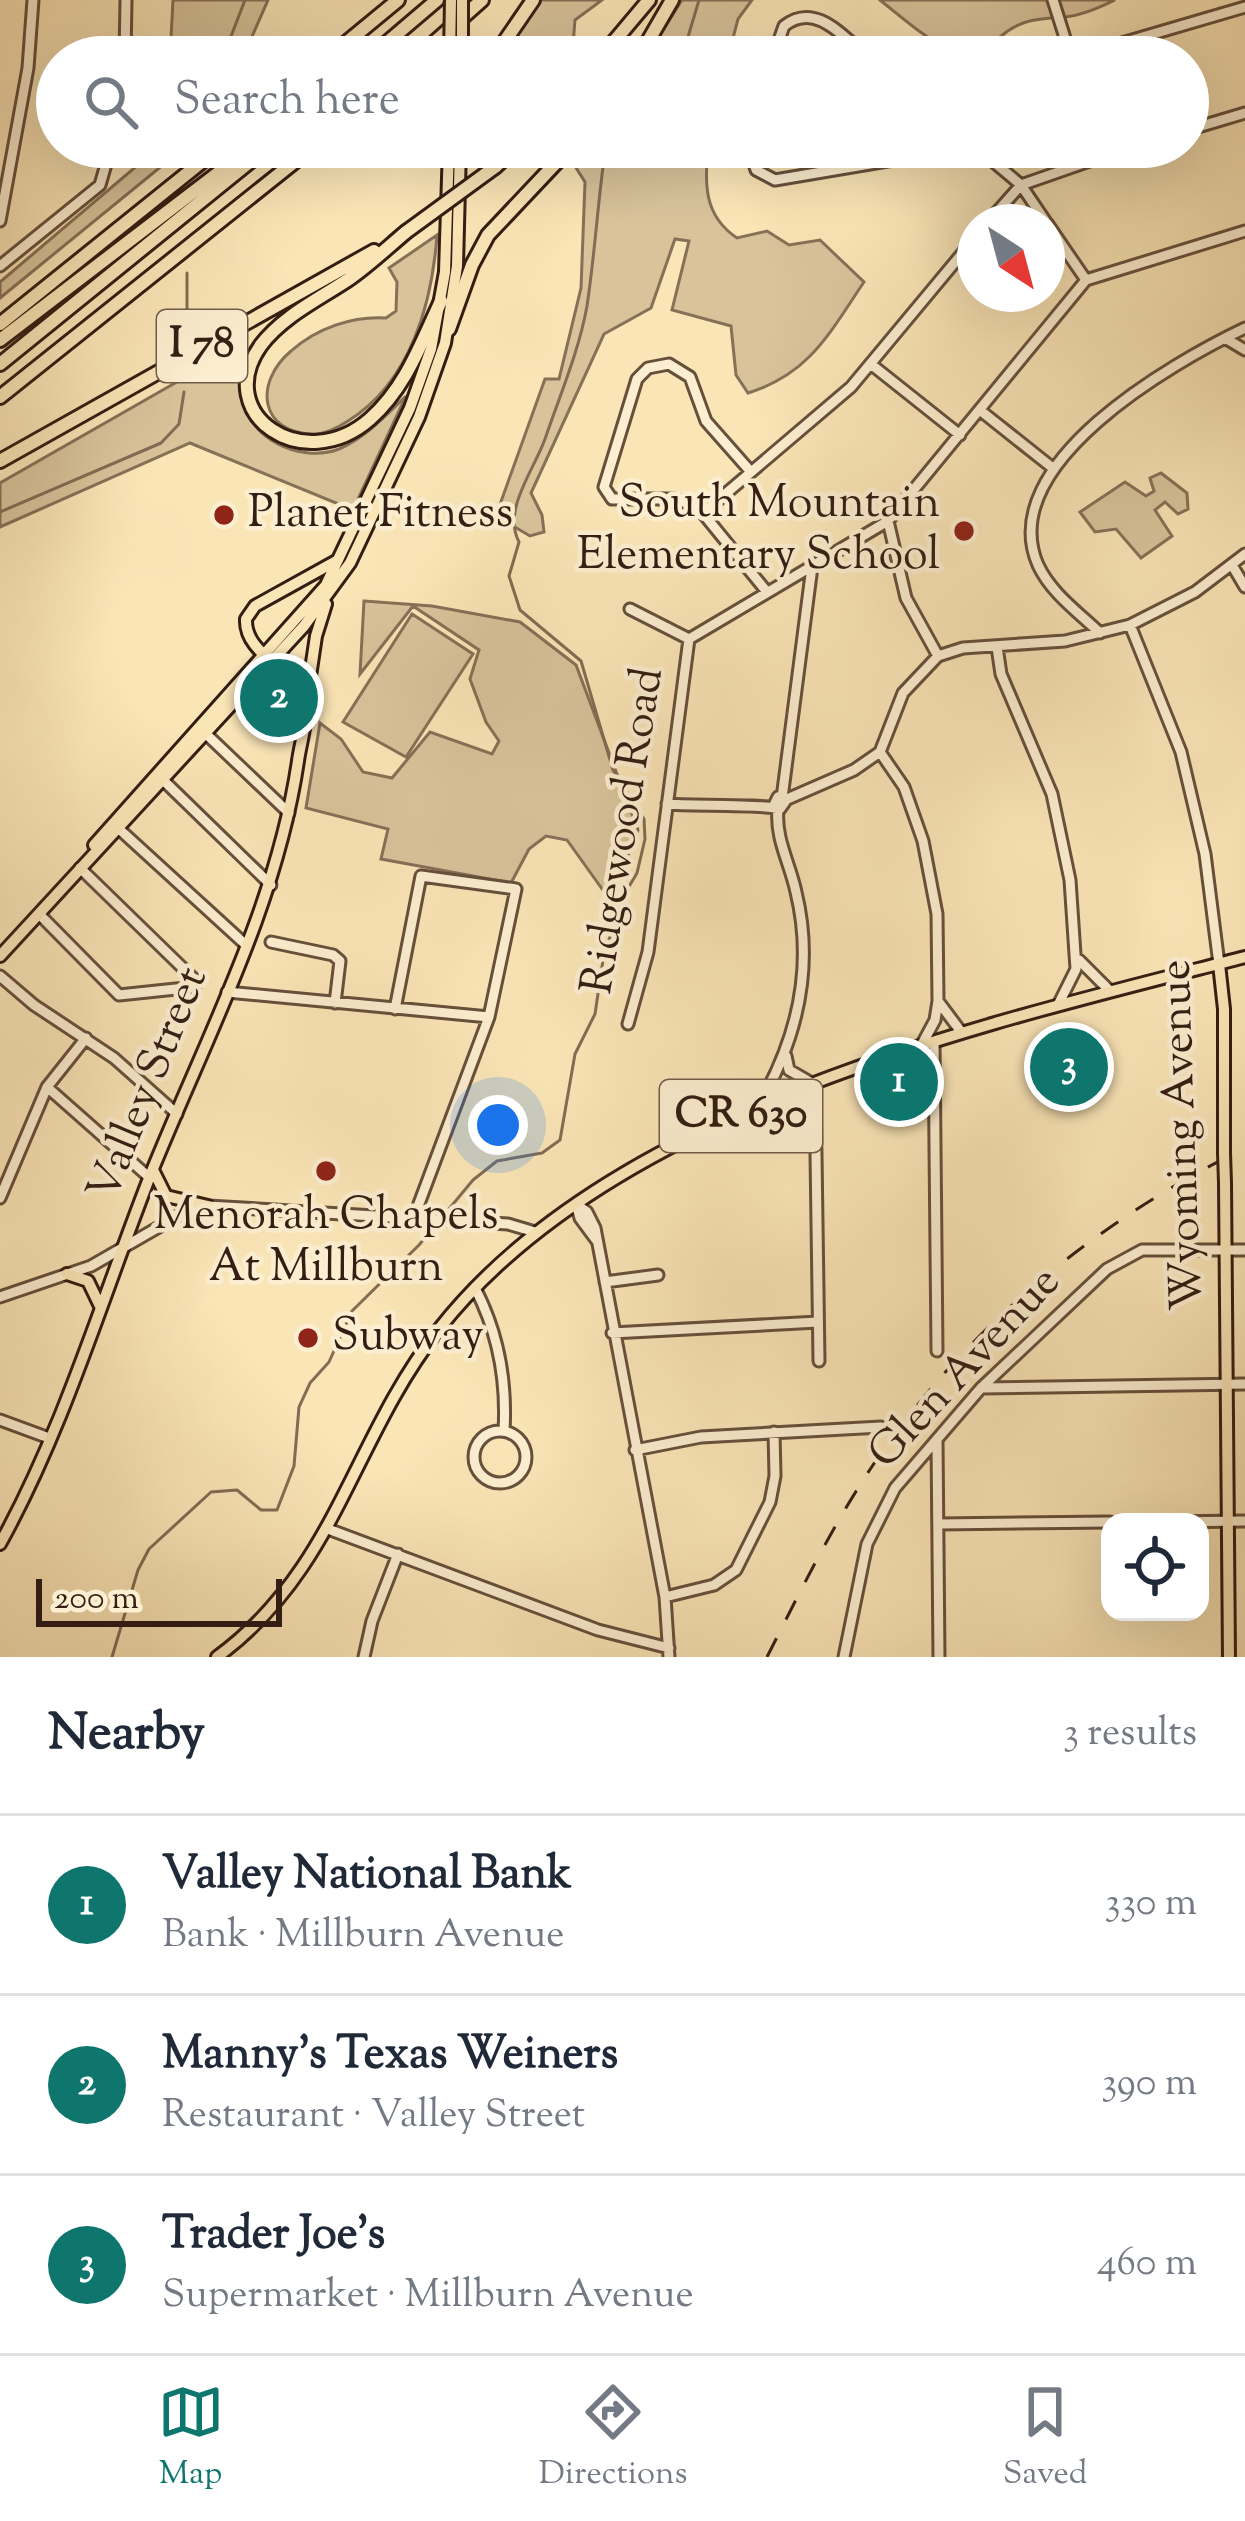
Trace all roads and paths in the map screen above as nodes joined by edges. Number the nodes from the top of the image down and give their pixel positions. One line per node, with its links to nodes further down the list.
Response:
1 (33, 0): 44 (street)
2 (126, 0): 13 (street)
3 (398, 0): 14 (highway)
4 (436, 0): 15 (highway)
5 (451, 0): 17 (main road, bridge)
6 (463, 0): 18 (main road, bridge)
7 (482, 0): 16 (highway)
8 (533, 0): 19 (highway)
9 (649, 0): 20 (highway)
10 (672, 0): 21 (highway)
11 (1053, 0): 24 (street)
12 (1245, 7): 25 (street)
13 (125, 36)
14 (354, 36)
15 (394, 36)
16 (442, 36)
17 (454, 36)
18 (458, 36)
19 (508, 36)
20 (619, 36)
21 (651, 36)
22 (780, 36): 23 (street)
23 (843, 36)
24 (1065, 36)
25 (1145, 36)
26 (1245, 113): 27 (street)
27 (1209, 124)
28 (105, 168): 49 (street)
29 (194, 168): 52 (highway)
30 (225, 168): 56 (highway)
31 (242, 168): 58 (highway, I 78)
32 (287, 168): 60 (highway, I 78)
33 (447, 168): 51 (main road)
34 (460, 168): 54 (main road)
35 (494, 168): 46 (highway, I 78, bridge)
36 (551, 168): 54 (highway)
37 (755, 168): 38 (street)
38 (847, 168)
39 (1002, 168): 41 (street)
40 (1059, 168): 41 (street)
41 (1021, 184): 42 (street); 43 (street)
42 (1004, 204)
43 (1034, 204)
44 (0, 221)
45 (1245, 231): 50 (street)
46 (406, 232): 51 (highway); 63 (highway, I 78)
47 (1065, 249): 50 (street)
48 (957, 260): 59 (street)
49 (0, 266)
50 (1086, 280): 61 (street, Ridgewood Road)
51 (441, 301): 69 (main road)
52 (0, 324)
53 (1245, 328): 55 (street)
54 (448, 329): 74 (main road)
55 (1225, 338): 57 (street); 64 (street)
56 (0, 340)
57 (1245, 350)
58 (0, 364)
59 (872, 365): 62 (street); 65 (street)
60 (0, 397)
61 (981, 411): 62 (street, Ridgewood Road); 64 (street)
62 (960, 435): 67 (street, Ridgewood Road)
63 (0, 461)
64 (1054, 469): 77 (street)
65 (751, 472): 66 (street); 66 (street)
66 (703, 513): 73 (street)
67 (889, 521): 71 (street, Ridgewood Road); 80 (street)
68 (1245, 554): 70 (street)
69 (338, 560): 81 (main road); 81 (main road)
70 (1232, 566): 72 (street); 76 (street)
71 (812, 567): 73 (street, Ridgewood Road); 86 (street)
72 (1245, 587)
73 (767, 592): 78 (street, Ridgewood Road)
74 (329, 595): 81 (main road); 82 (main road, Valley Street)
75 (629, 609): 78 (street)
76 (1130, 625): 77 (street); 98 (street, Wyoming Avenue)
77 (1100, 633): 79 (street)
78 (689, 639): 87 (street, Ridgewood Road)
79 (997, 647): 80 (street); 96 (street)
80 (938, 656): 84 (street)
81 (268, 657): 82 (main road); 83 (main road); 90 (main road)
82 (306, 706): 88 (main road, Valley Street)
83 (203, 732): 85 (main road); 88 (street)
84 (880, 752): 86 (street); 102 (street)
85 (161, 778): 89 (main road); 91 (street)
86 (779, 803): 87 (street); 112 (street)
87 (667, 805): 107 (street, Ridgewood Road)
88 (289, 813): 91 (main road, Valley Street)
89 (118, 828): 90 (main road); 94 (street)
90 (80, 868): 92 (main road); 92 (street)
91 (271, 885): 94 (main road, Valley Street)
92 (40, 915): 95 (main road)
93 (271, 942): 103 (street)
94 (246, 945): 101 (main road, Valley Street)
95 (0, 956)
96 (1077, 956): 100 (street); 104 (street)
97 (1245, 957): 98 (main road)
98 (1219, 964): 100 (main road, CR 630); 124 (main road, Wyoming Avenue, bridge)
99 (0, 976): 109 (street)
100 (1109, 991): 104 (main road, CR 630)
101 (227, 992): 103 (street); 116 (main road, Valley Street)
102 (938, 1001): 108 (street); 111 (street)
103 (335, 1003): 105 (street)
104 (1059, 1004): 108 (main road, CR 630)
105 (395, 1009): 106 (street); 106 (street)
106 (489, 1017): 121 (street)
107 (628, 1024)
108 (962, 1033): 110 (main road, CR 630)
109 (86, 1038): 114 (street); 116 (street)
110 (934, 1042): 111 (main road, CR 630); 134 (street)
111 (920, 1047): 113 (main road, CR 630)
112 (786, 1056): 113 (street); 115 (street)
113 (815, 1085): 115 (main road, CR 630); 132 (street)
114 (47, 1087): 117 (street); 118 (street)
115 (756, 1110): 119 (main road, CR 630)
116 (177, 1114): 117 (main road, Valley Street)
117 (151, 1174): 120 (main road); 123 (main road, Valley Street)
118 (0, 1198)
119 (576, 1204): 122 (main road, CR 630); 128 (street)
120 (208, 1206): 121 (street); 123 (street)
121 (414, 1217): 122 (street)
122 (535, 1232): 129 (main road, CR 630)
123 (122, 1249): 126 (street); 131 (main road, Valley Street)
124 (1224, 1250): 125 (street, Glen Avenue); 136 (main road, Wyoming Avenue); 138 (street, Glen Avenue)
125 (1245, 1250)
126 (67, 1274): 130 (street); 131 (main road)
127 (658, 1275): 128 (street)
128 (604, 1282): 133 (street)
129 (475, 1288): 141 (street); 151 (main road, CR 630)
130 (0, 1297)
131 (100, 1308): 143 (main road, Valley Street)
132 (818, 1322): 133 (street); 135 (street)
133 (612, 1333): 145 (street)
134 (938, 1351)
135 (819, 1360)
136 (1226, 1384): 137 (street); 138 (street); 147 (main road, Wyoming Avenue)
137 (1245, 1384)
138 (981, 1388): 144 (street, Glen Avenue)
139 (0, 1420): 143 (street)
140 (881, 1427): 142 (street)
141 (504, 1431): 141 (street)
142 (774, 1432): 145 (street); 154 (street)
143 (49, 1438): 152 (main road, Valley Street)
144 (937, 1438): 150 (street); 158 (street, Glen Avenue)
145 (635, 1450): 154 (street)
146 (1209, 1521): 147 (street)
147 (1227, 1521): 148 (street); 160 (main road, Wyoming Avenue)
148 (1245, 1521)
149 (1101, 1522): 150 (street)
150 (939, 1524): 159 (street)
151 (328, 1529): 153 (street); 156 (main road, CR 630)
152 (0, 1544)
153 (398, 1554): 155 (street); 157 (street)
154 (664, 1597): 155 (street)
155 (669, 1652)
156 (217, 1657)
157 (364, 1657)
158 (844, 1657)
159 (939, 1657)
160 (1229, 1657)

